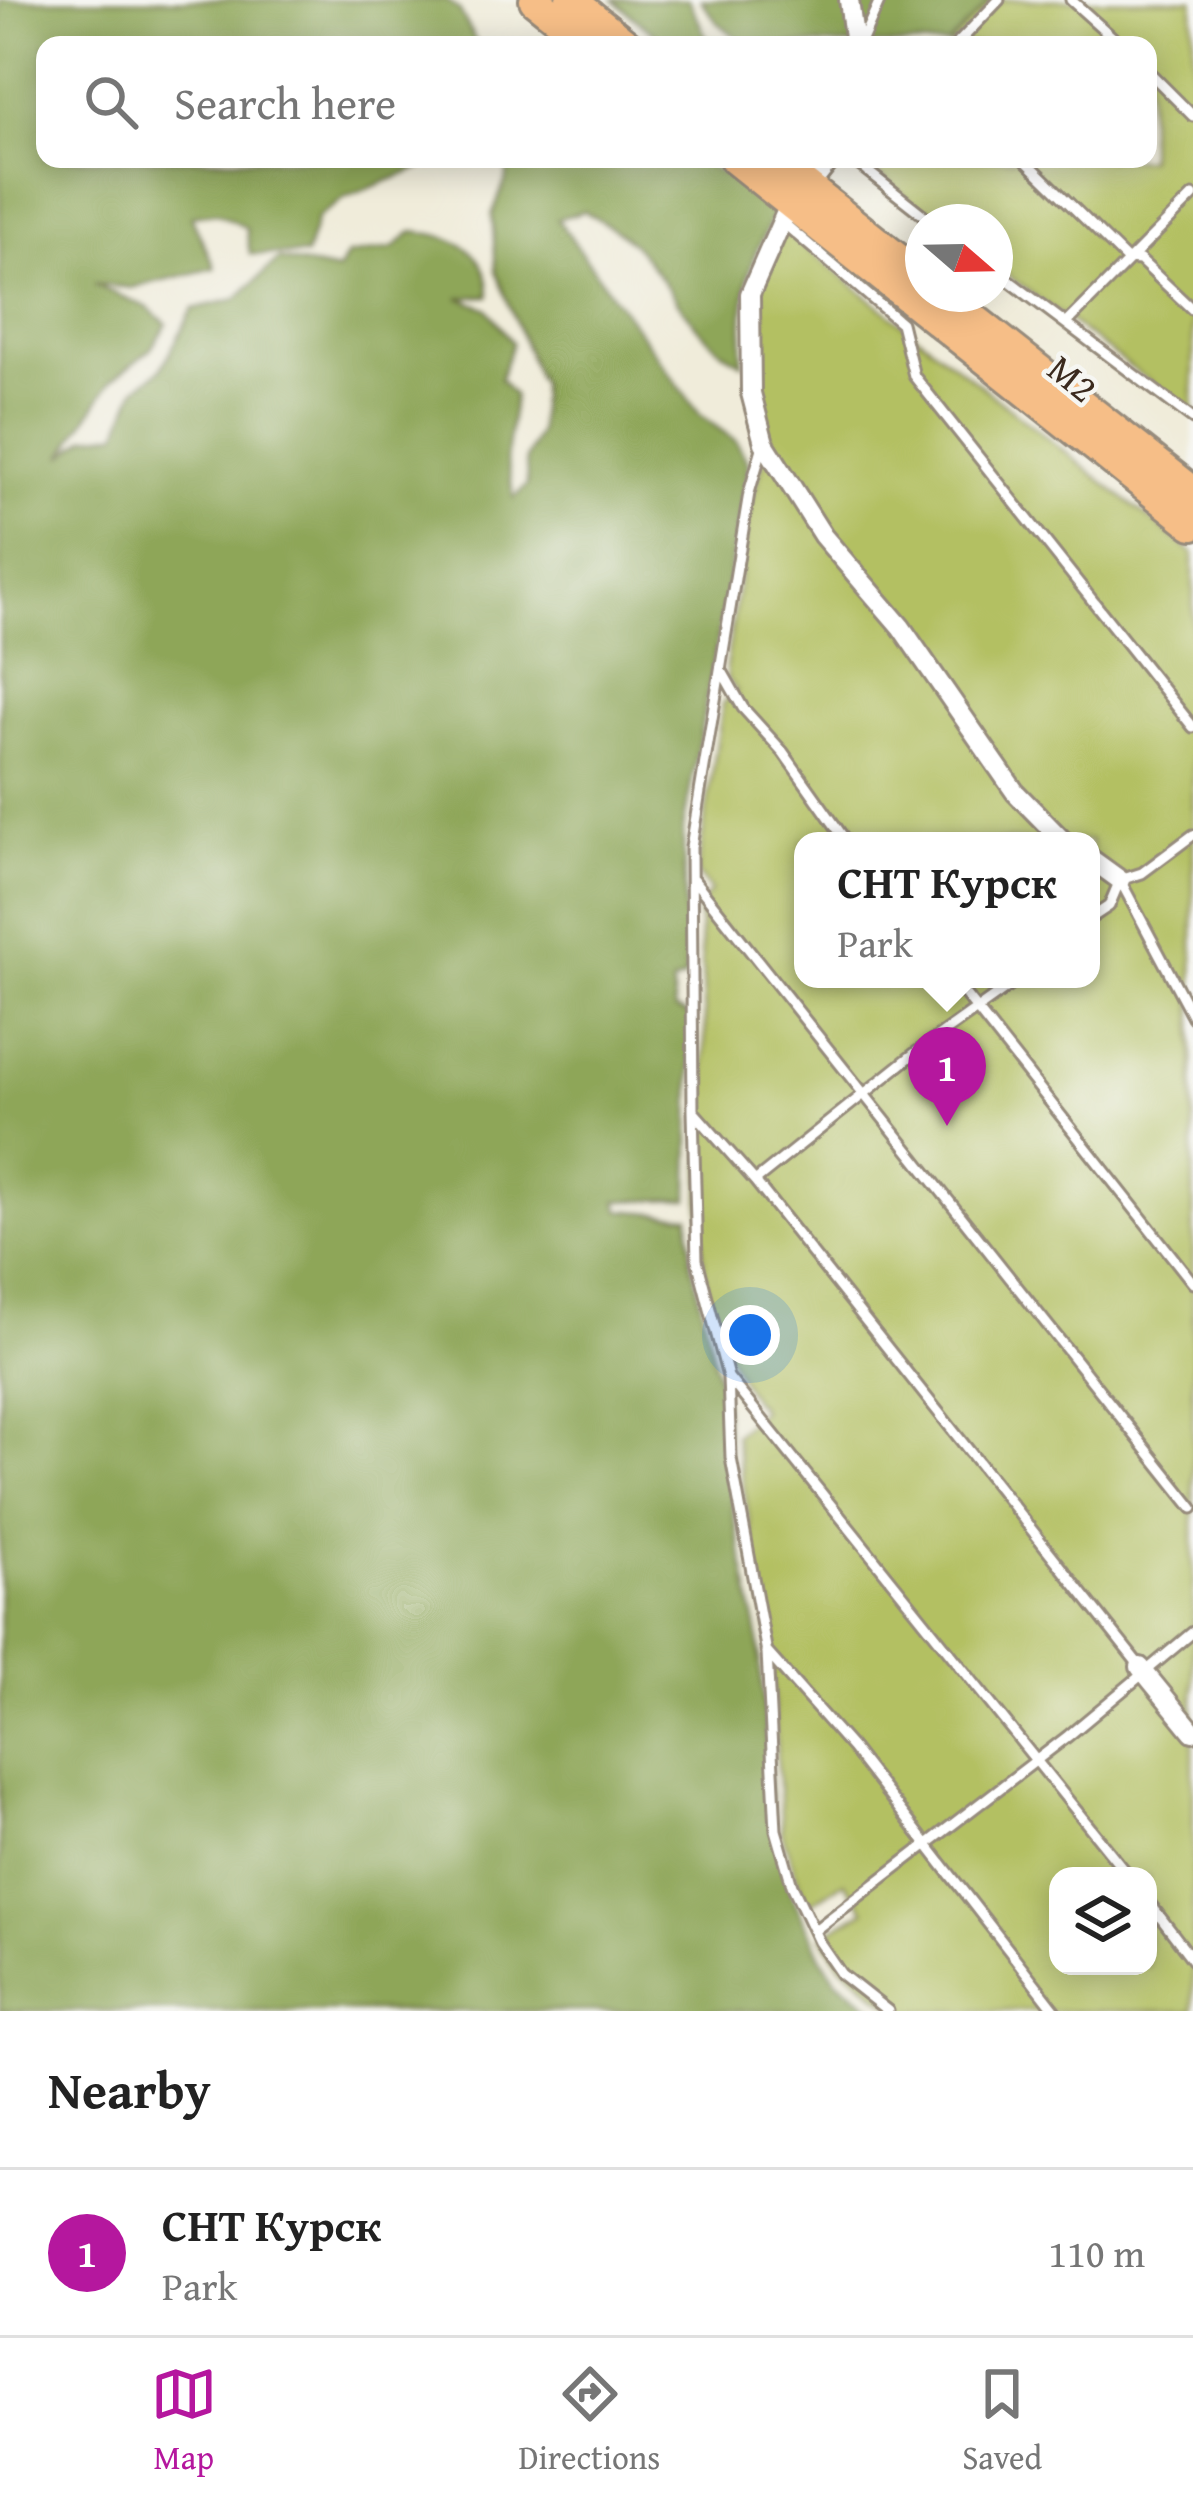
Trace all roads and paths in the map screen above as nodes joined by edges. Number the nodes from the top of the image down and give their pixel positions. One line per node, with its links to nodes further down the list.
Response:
1 (535, 0): 7 (highway)
2 (571, 0): 8 (highway)
3 (849, 0): 9 (street)
4 (880, 0): 10 (lane)
5 (999, 0): 11 (lane)
6 (1071, 0): 12 (lane)
7 (581, 36)
8 (617, 36)
9 (855, 36)
10 (862, 36)
11 (965, 36)
12 (1111, 36)
13 (1157, 80): 14 (lane)
14 (1193, 116)
15 (747, 168): 21 (highway, М2)
16 (776, 168): 21 (highway)
17 (823, 168): 21 (street)
18 (863, 168): 22 (lane)
19 (1033, 168): 23 (lane)
20 (1193, 196): 23 (lane)
21 (793, 204): 24 (highway); 30 (street); 32 (highway, М2); 34 (lane)
22 (909, 204)
23 (1126, 259): 26 (lane); 28 (lane)
24 (905, 269)
25 (1013, 283): 28 (lane)
26 (1193, 310)
27 (965, 312): 31 (highway)
28 (1067, 323): 29 (lane)
29 (1193, 419)
30 (764, 443): 33 (lane); 36 (street)
31 (1193, 492)
32 (1193, 524)
33 (722, 662): 35 (lane); 39 (lane)
34 (1193, 727)
35 (839, 832)
36 (1054, 832)
37 (1193, 836): 40 (lane)
38 (1100, 866): 40 (street)
39 (693, 879): 46 (lane); 47 (lane)
40 (1120, 880): 41 (lane); 45 (lane)
41 (1100, 912)
42 (960, 988): 44 (lane)
43 (1004, 988): 44 (lane)
44 (974, 1008): 46 (lane); 49 (lane)
45 (1193, 1017)
46 (865, 1093): 48 (lane); 51 (lane)
47 (693, 1111): 48 (lane); 50 (lane)
48 (755, 1180): 54 (lane)
49 (1193, 1282)
50 (728, 1377): 53 (lane); 56 (lane)
51 (1193, 1508)
52 (1193, 1632): 54 (lane)
53 (766, 1652): 57 (lane); 60 (lane)
54 (1143, 1669): 55 (street); 56 (lane)
55 (1193, 1732)
56 (1034, 1759): 57 (lane); 58 (lane)
57 (924, 1846): 60 (lane); 63 (lane)
58 (1122, 1867)
59 (1157, 1913): 61 (lane)
60 (815, 1930): 62 (lane)
61 (1193, 1960)
62 (887, 2011)
63 (1056, 2011)

